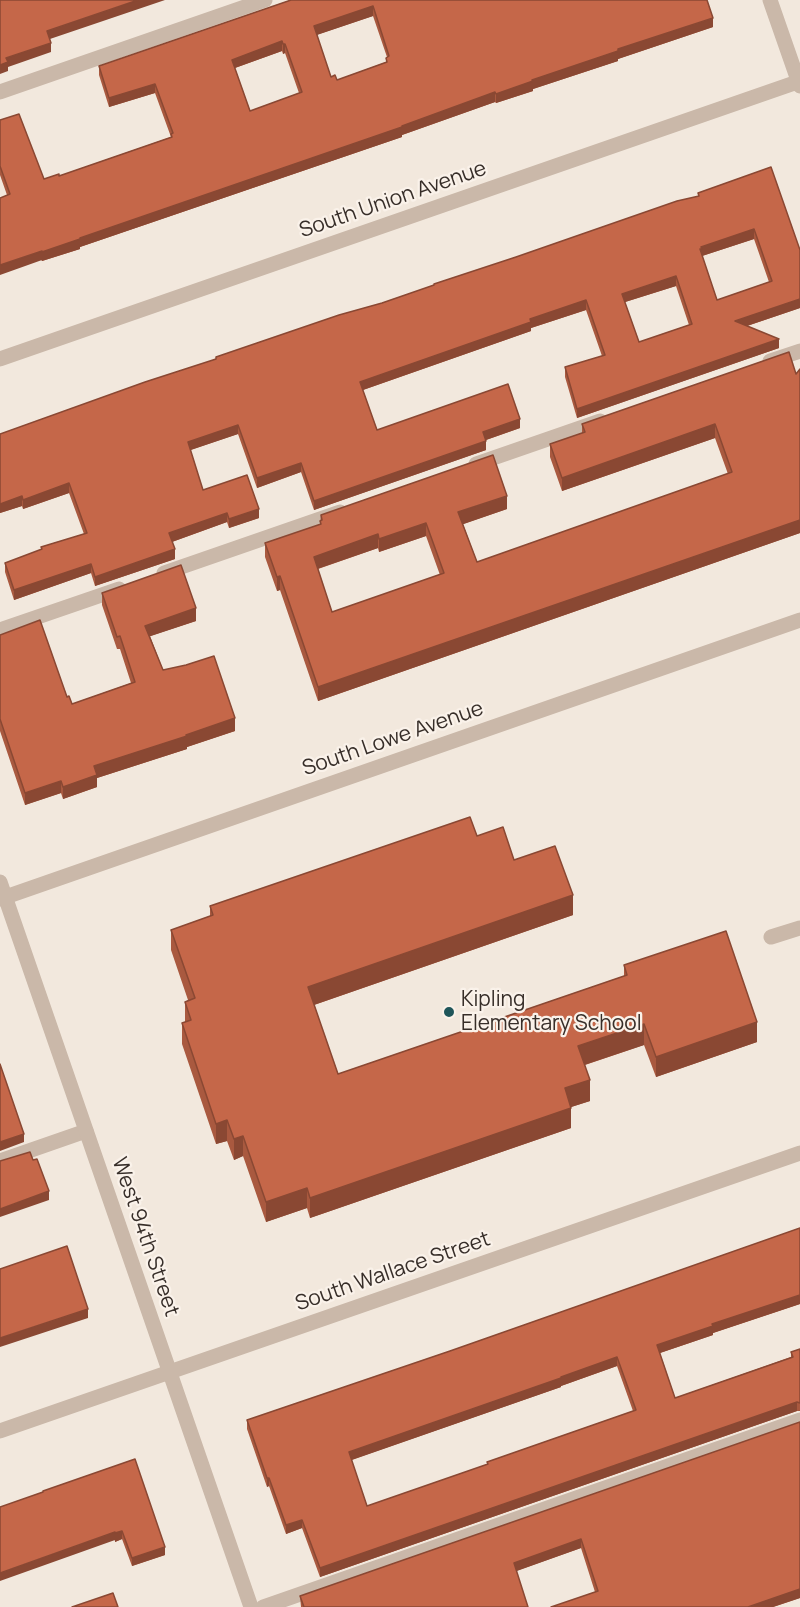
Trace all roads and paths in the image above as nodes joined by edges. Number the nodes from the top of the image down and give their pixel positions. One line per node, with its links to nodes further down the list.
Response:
1 (265, 0): 4 (street)
2 (770, 0): 3 (street)
3 (799, 83): 6 (street, South Union Avenue)
4 (0, 92)
5 (800, 351): 7 (street)
6 (0, 359)
7 (755, 366)
8 (608, 418): 9 (street)
9 (462, 469)
10 (349, 508): 12 (street)
11 (800, 620): 14 (street, South Lowe Avenue)
12 (0, 630)
13 (0, 882): 14 (street, West 94th Street)
14 (3, 898): 17 (street, West 94th Street)
15 (800, 928): 16 (street)
16 (771, 937)
17 (86, 1131): 19 (street); 20 (street, West 94th Street)
18 (800, 1153): 20 (street, South Wallace Street)
19 (0, 1161)
20 (170, 1372): 22 (street, South Wallace Street); 23 (street, West 94th Street)
21 (800, 1420): 24 (street)
22 (0, 1431)
23 (251, 1607)
24 (263, 1607)

